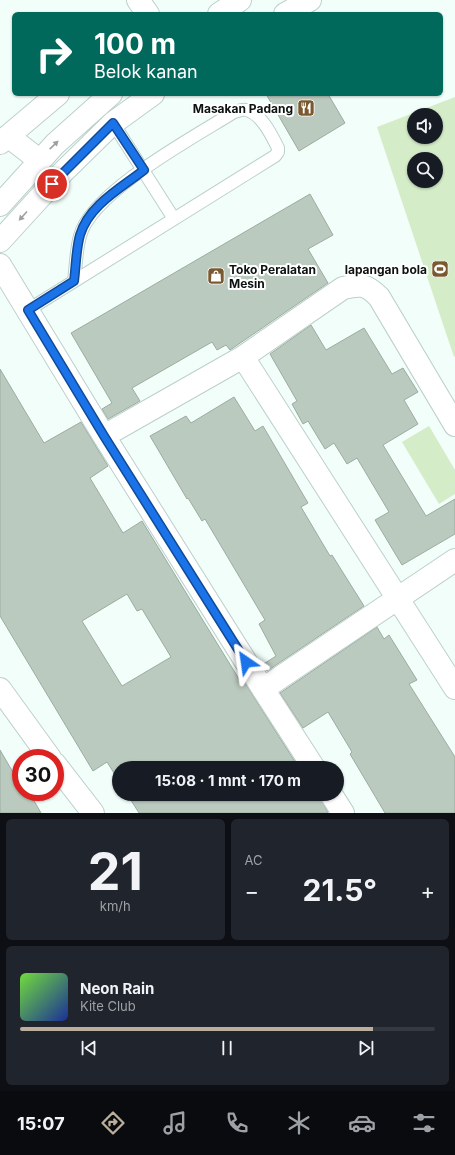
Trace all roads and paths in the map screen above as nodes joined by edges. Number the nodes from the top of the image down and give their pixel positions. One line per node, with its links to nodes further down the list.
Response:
1 (138, 0): 4 (street)
2 (240, 0): 5 (street)
3 (310, 0): 6 (street)
4 (147, 12)
5 (222, 12)
6 (289, 12)
7 (56, 96): 11 (street)
8 (109, 96): 12 (street, one-way to 8)
9 (150, 96): 10 (street)
10 (113, 123): 13 (lane); 16 (street, one-way to 16)
11 (4, 139): 12 (street)
12 (39, 160): 14 (street)
13 (144, 170): 15 (lane); 15 (lane); 18 (lane)
14 (0, 205)
15 (174, 219): 18 (lane)
16 (0, 241)
17 (0, 265): 19 (street)
18 (74, 281): 19 (lane)
19 (28, 310): 22 (street)
20 (243, 357): 21 (street); 22 (street); 24 (street)
21 (455, 425)
22 (104, 436): 27 (street)
23 (455, 560): 24 (street)
24 (397, 600): 25 (street); 27 (street)
25 (455, 688)
26 (0, 689): 28 (street)
27 (263, 689): 29 (street)
28 (43, 749)
29 (309, 761)
30 (64, 776): 32 (street)
31 (335, 801): 33 (street)
32 (93, 813)
33 (343, 813)

